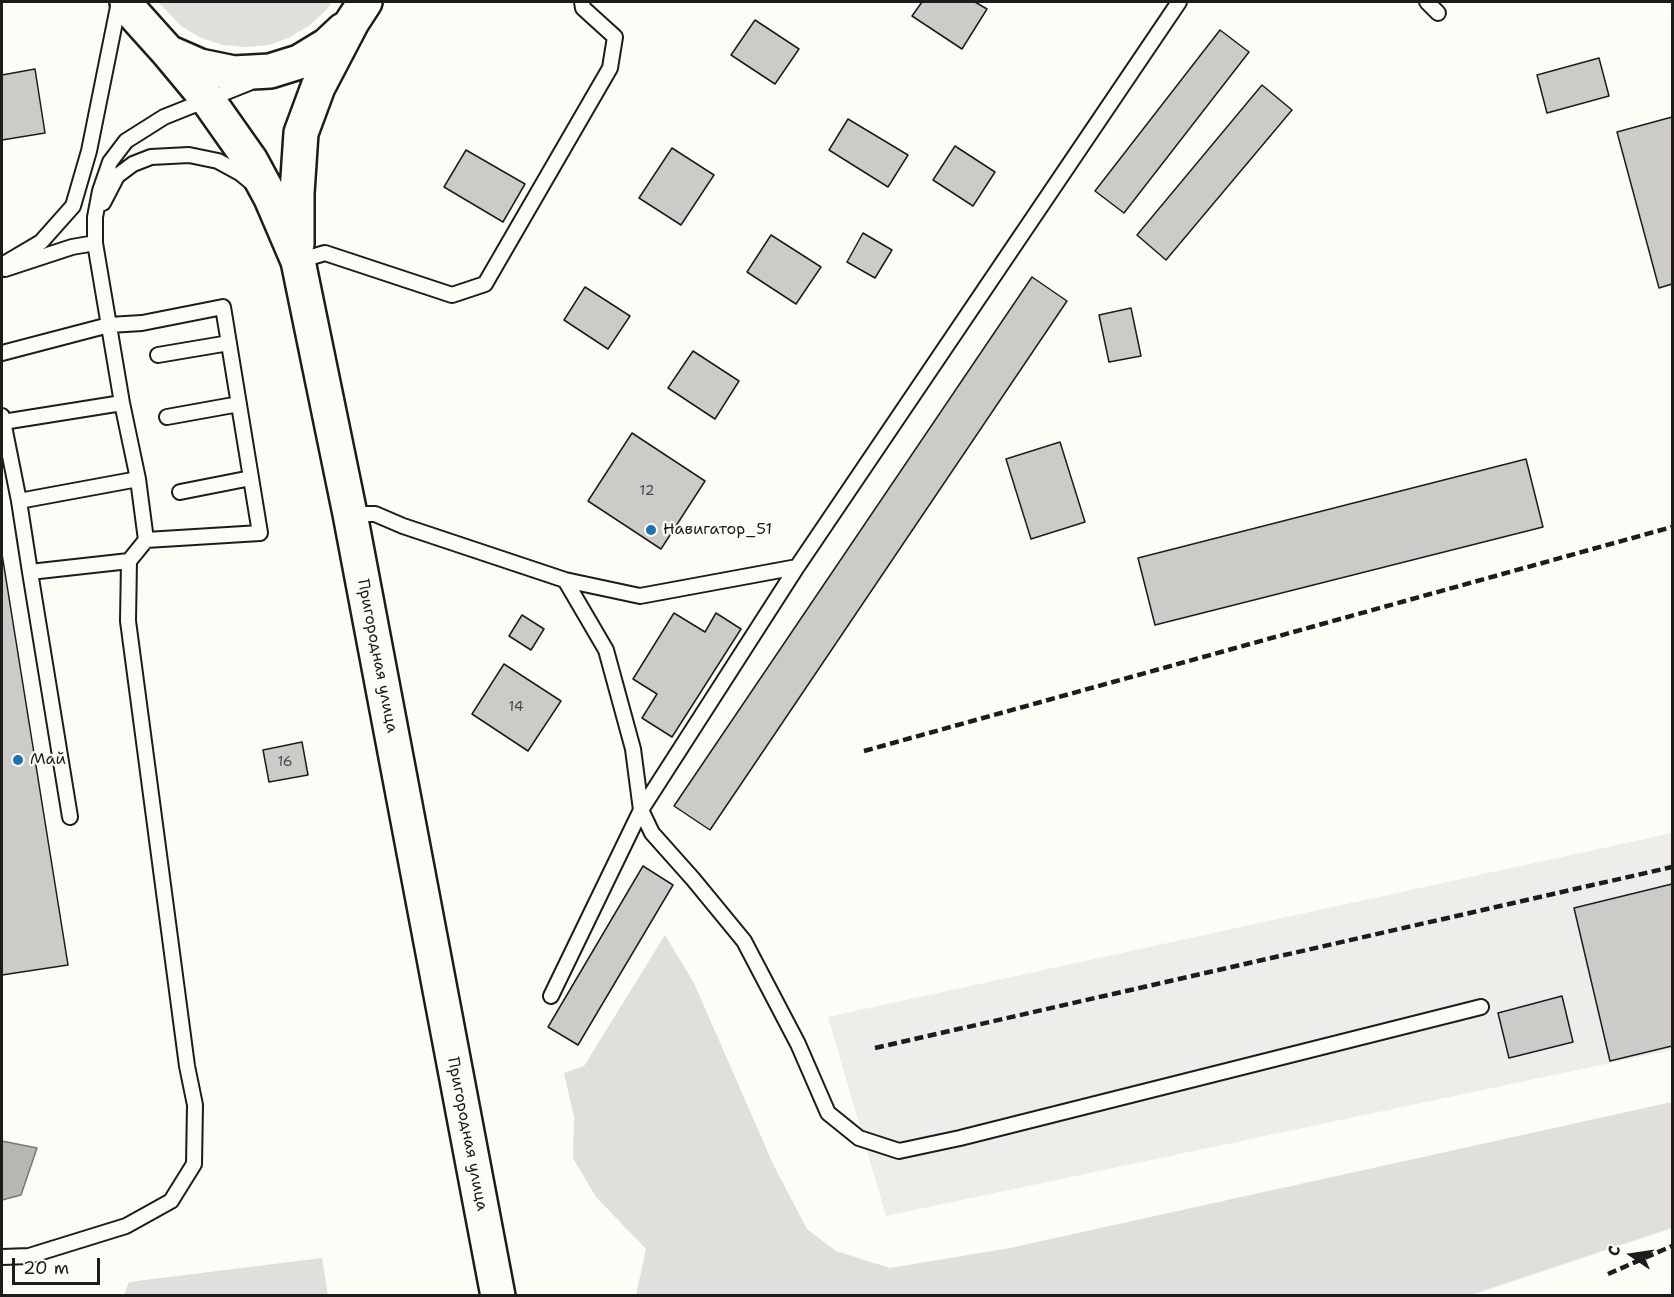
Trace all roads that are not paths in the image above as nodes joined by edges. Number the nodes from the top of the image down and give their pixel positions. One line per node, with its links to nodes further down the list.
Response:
1 (119, 2): 14 (lane)
2 (127, 2): 8 (main road, Пригородная улица)
3 (582, 2): 13 (lane)
4 (1179, 2): 31 (lane)
5 (1427, 2): 7 (lane)
6 (362, 7): 9 (main road); 13 (main road)
7 (1438, 13)
8 (168, 52): 9 (main road); 10 (main road, Пригородная улица)
9 (299, 62): 10 (lane)
10 (208, 100): 11 (main road, Пригородная улица); 12 (lane)
11 (271, 198): 12 (lane); 13 (main road, Пригородная улица)
12 (95, 243): 15 (lane); 16 (lane)
13 (298, 261): 28 (main road, Пригородная улица)
14 (2, 265)
15 (2, 270)
16 (109, 325): 17 (lane); 18 (lane); 20 (lane)
17 (229, 343): 19 (lane); 21 (lane)
18 (2, 353)
19 (158, 355)
20 (122, 403): 23 (lane); 25 (lane)
21 (239, 404): 22 (lane); 24 (lane)
22 (167, 417)
23 (2, 419): 27 (lane)
24 (251, 478): 26 (lane); 29 (lane)
25 (138, 479): 27 (lane); 29 (lane)
26 (180, 492)
27 (19, 501): 32 (lane)
28 (350, 514): 33 (lane); 39 (main road, Пригородная улица)
29 (146, 540): 30 (lane)
30 (129, 561): 32 (lane); 38 (lane)
31 (797, 567): 33 (lane); 34 (lane)
32 (30, 572): 35 (lane)
33 (565, 580): 34 (lane)
34 (641, 810): 36 (lane); 37 (lane)
35 (70, 817)
36 (551, 996)
37 (1481, 1007)
38 (2, 1257)
39 (498, 1296)

